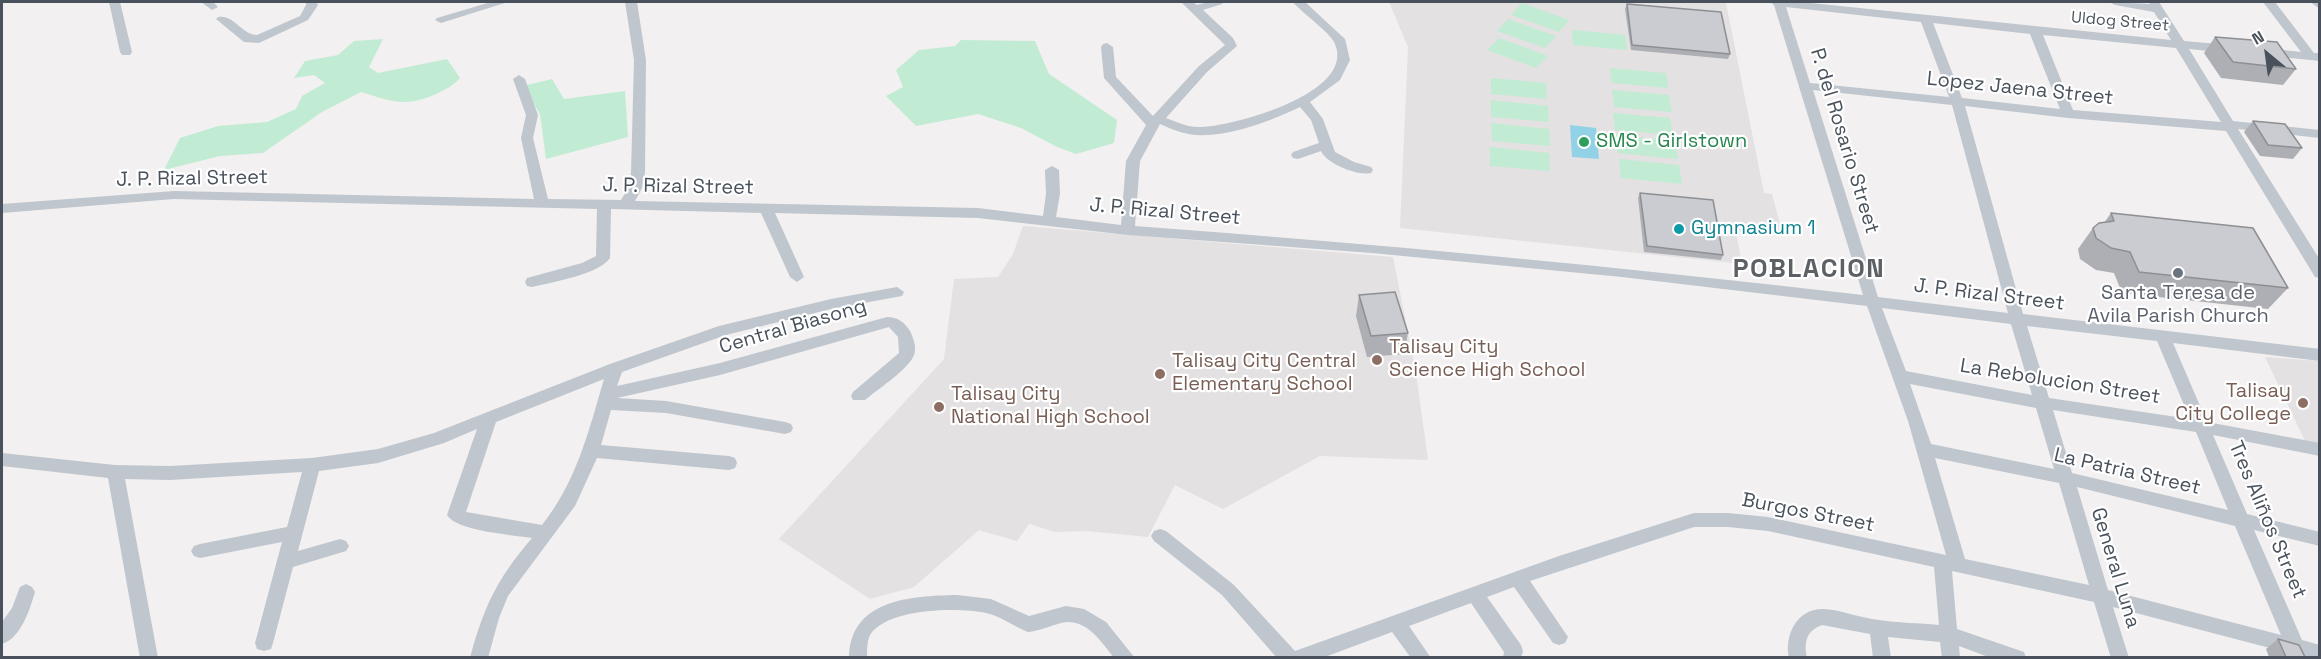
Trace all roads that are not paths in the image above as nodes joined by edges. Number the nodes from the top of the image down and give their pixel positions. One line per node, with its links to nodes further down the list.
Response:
1 (114, 2): 21 (street)
2 (311, 2): 16 (street)
3 (502, 2): 17 (street)
4 (631, 2): 37 (street)
5 (1218, 2): 11 (street)
6 (1299, 2): 25 (street)
7 (1777, 2): 12 (street, Uldog Street); 24 (street, P. del Rosario Street)
8 (2115, 2): 13 (street)
9 (2269, 2): 22 (street)
10 (2316, 2): 14 (street)
11 (1191, 5): 28 (street)
12 (1846, 5): 15 (street, Uldog Street)
13 (2156, 5): 19 (street)
14 (2319, 6)
15 (1925, 17): 18 (street, Uldog Street); 26 (street, General Luna)
16 (222, 19)
17 (441, 20)
18 (2035, 31): 19 (street, Uldog Street); 27 (street)
19 (2178, 44): 22 (street, Uldog Street); 29 (street)
20 (1107, 47): 28 (street)
21 (126, 52)
22 (2315, 57)
23 (519, 79): 35 (street)
24 (1806, 86): 26 (street, Lopez Jaena Street); 47 (street, P. del Rosario Street)
25 (1303, 102): 28 (street); 31 (street)
26 (1957, 102): 27 (street, Lopez Jaena Street); 48 (street, General Luna)
27 (2068, 114): 29 (street, Lopez Jaena Street)
28 (1155, 122): 41 (street)
29 (2229, 126): 30 (street, Lopez Jaena Street); 42 (street)
30 (2319, 134)
31 (1326, 145): 32 (street); 34 (street)
32 (1298, 155)
33 (1052, 170): 40 (street)
34 (1366, 170)
35 (542, 202): 36 (street, J. P. Rizal Street); 38 (street, J. P. Rizal Street)
36 (604, 205): 37 (street, J. P. Rizal Street); 45 (street)
37 (625, 206): 39 (street, J. P. Rizal Street)
38 (2, 208)
39 (766, 208): 40 (street, J. P. Rizal Street); 44 (street)
40 (1049, 220): 41 (street, J. P. Rizal Street)
41 (1128, 230): 47 (street, J. P. Rizal Street)
42 (2313, 252): 43 (street)
43 (2319, 273)
44 (797, 277)
45 (532, 282)
46 (897, 292): 51 (street)
47 (1872, 301): 48 (street, J. P. Rizal Street); 52 (street, P. del Rosario Street)
48 (2017, 318): 49 (street, J. P. Rizal Street); 55 (street, General Luna)
49 (2162, 335): 50 (street, J. P. Rizal Street); 57 (street, Tres Aliños Street)
50 (2319, 355)
51 (615, 368): 54 (street); 56 (street)
52 (1899, 376): 55 (street, La Rebolucion Street); 59 (street, P. del Rosario Street)
53 (859, 396): 54 (street, Central Biasong)
54 (606, 400): 58 (street); 61 (street)
55 (2044, 403): 57 (street, La Rebolucion Street); 66 (street, General Luna)
56 (489, 418): 64 (street); 69 (street)
57 (2202, 427): 60 (street, La Rebolucion Street); 67 (street, Tres Aliños Street)
58 (785, 428)
59 (1923, 449): 66 (street, La Patria Street); 75 (street, P. del Rosario Street)
60 (2319, 450)
61 (593, 451): 63 (street); 69 (street)
62 (2, 460): 65 (street)
63 (729, 463)
64 (312, 465): 65 (street); 68 (street)
65 (115, 472): 88 (street)
66 (2066, 478): 67 (street, La Patria Street); 79 (street, General Luna)
67 (2243, 520): 71 (street, La Patria Street); 86 (street, Tres Aliños Street)
68 (294, 533): 73 (street); 74 (street)
69 (547, 533): 89 (street)
70 (1160, 536): 92 (street)
71 (2319, 539)
72 (340, 546): 74 (street)
73 (200, 551)
74 (287, 561): 85 (street)
75 (1950, 565): 76 (street, Burgos Street); 79 (street, Burgos Street); 82 (street, P. del Rosario Street)
76 (1518, 579): 78 (street, Burgos Street); 84 (street)
77 (26, 592): 83 (street)
78 (1475, 594): 80 (street, Burgos Street); 95 (street)
79 (2103, 596): 86 (street, Burgos Street); 100 (street, General Luna)
80 (1395, 622): 93 (street, Burgos Street); 94 (street)
81 (1878, 628): 82 (street); 96 (street); 97 (street)
82 (1947, 634): 98 (street, P. del Rosario Street); 99 (street)
83 (2, 636)
84 (1558, 637)
85 (264, 643)
86 (2298, 652): 87 (street, Burgos Street)
87 (2319, 653)
88 (149, 657)
89 (479, 657)
90 (858, 657): 91 (street)
91 (1126, 657)
92 (1289, 657)
93 (1298, 657)
94 (1422, 657)
95 (1512, 657)
96 (1798, 657)
97 (1882, 657)
98 (1951, 657)
99 (2017, 657)
100 (2120, 657)

